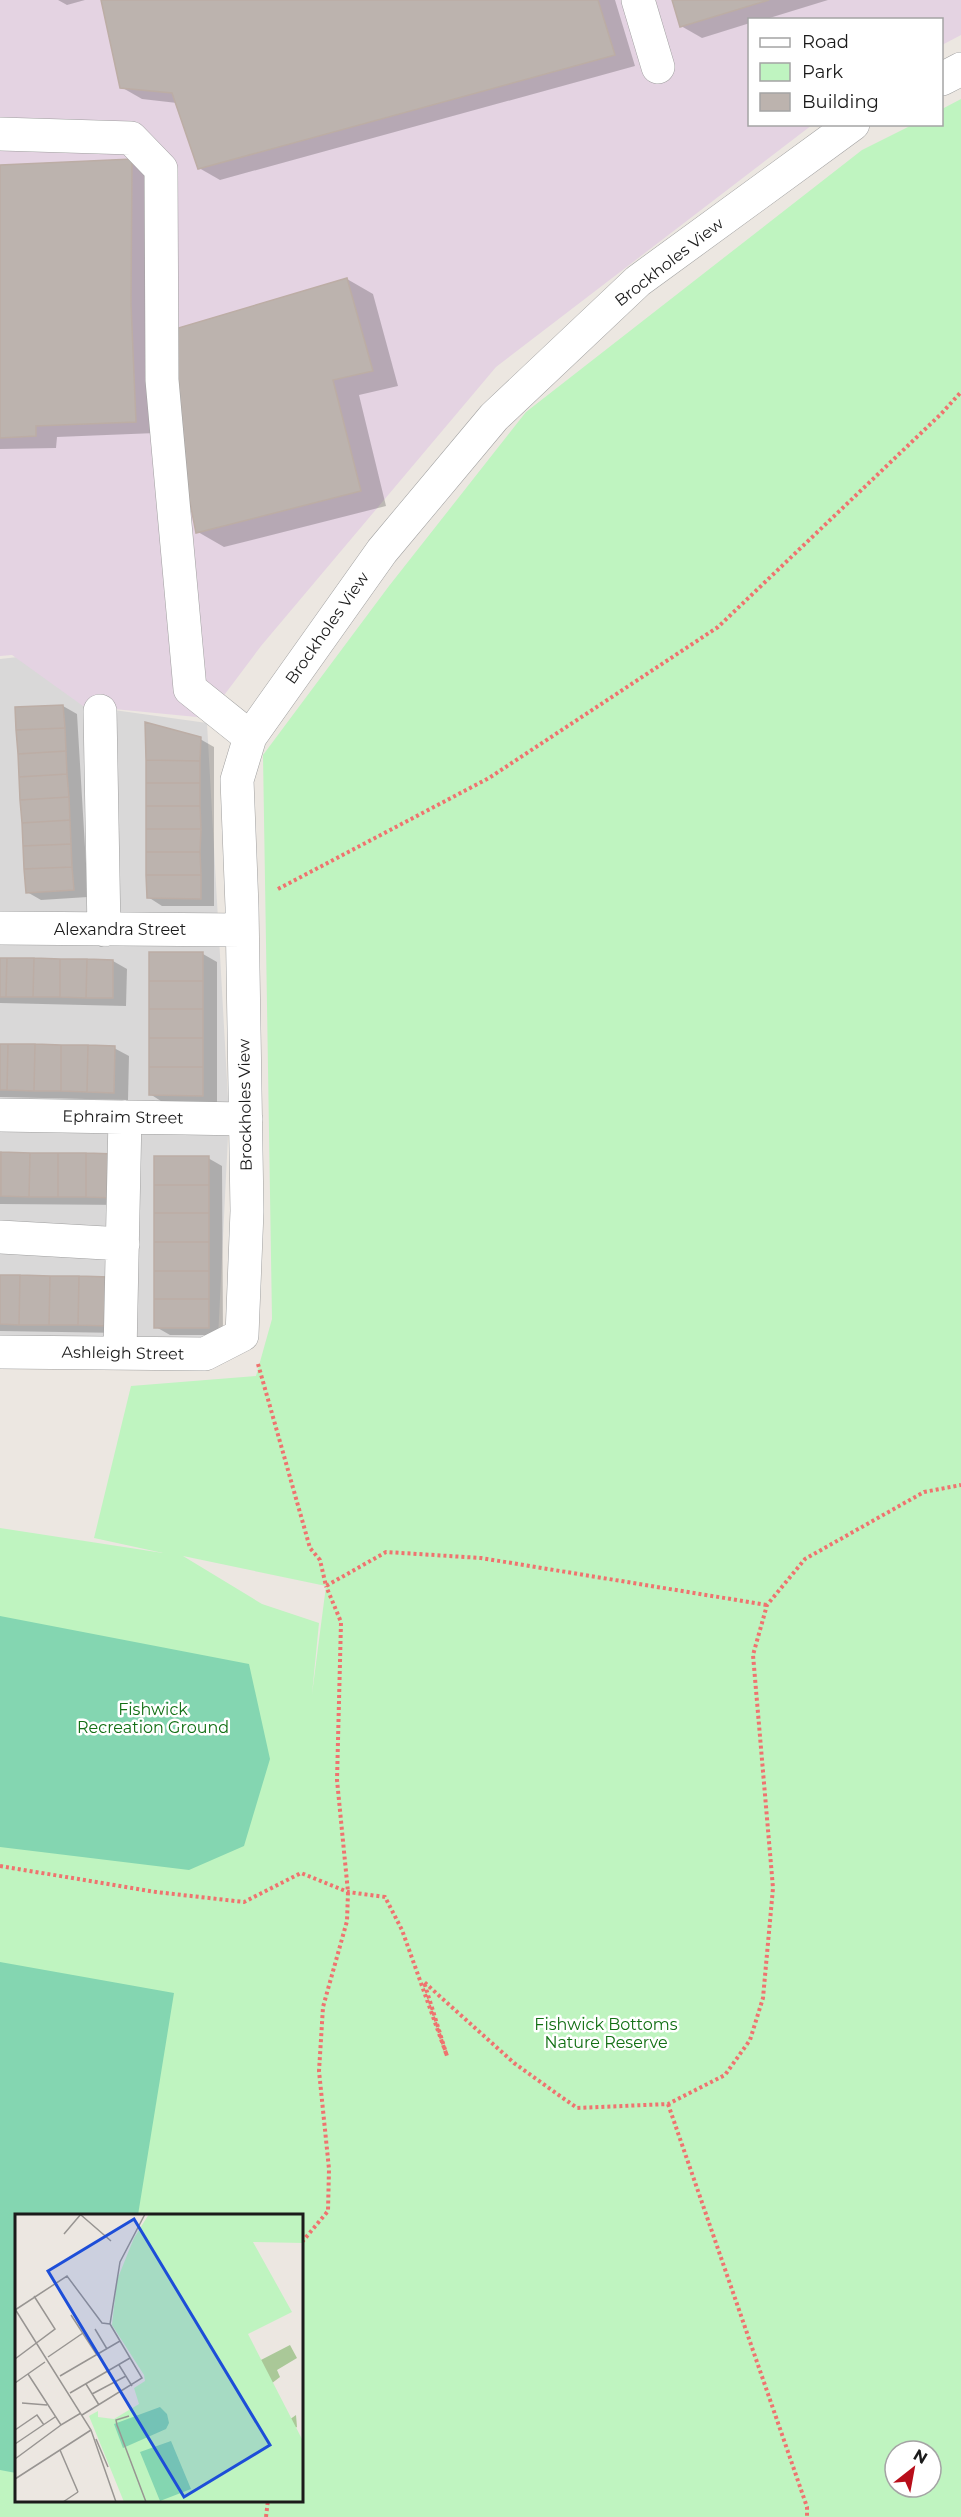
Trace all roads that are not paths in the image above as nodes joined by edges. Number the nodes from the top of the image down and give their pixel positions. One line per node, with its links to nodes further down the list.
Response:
1 (638, 0): 2 (street)
2 (658, 67)
3 (961, 69): 4 (street)
4 (943, 78)
5 (850, 126): 8 (street, Brockholes View)
6 (0, 134): 8 (street)
7 (100, 711): 11 (street)
8 (250, 737): 9 (street, Brockholes View)
9 (242, 919): 11 (street, Alexandra Street); 14 (street, Brockholes View)
10 (0, 928): 11 (street, Alexandra Street)
11 (104, 930)
12 (0, 1115): 13 (street, Ephraim Street)
13 (125, 1117): 14 (street, Ephraim Street); 16 (street)
14 (246, 1119): 17 (street, Brockholes View)
15 (0, 1237): 16 (street)
16 (123, 1244): 19 (street)
17 (242, 1335): 19 (street, Ashleigh Street)
18 (0, 1352): 19 (street, Ashleigh Street)
19 (120, 1353)

